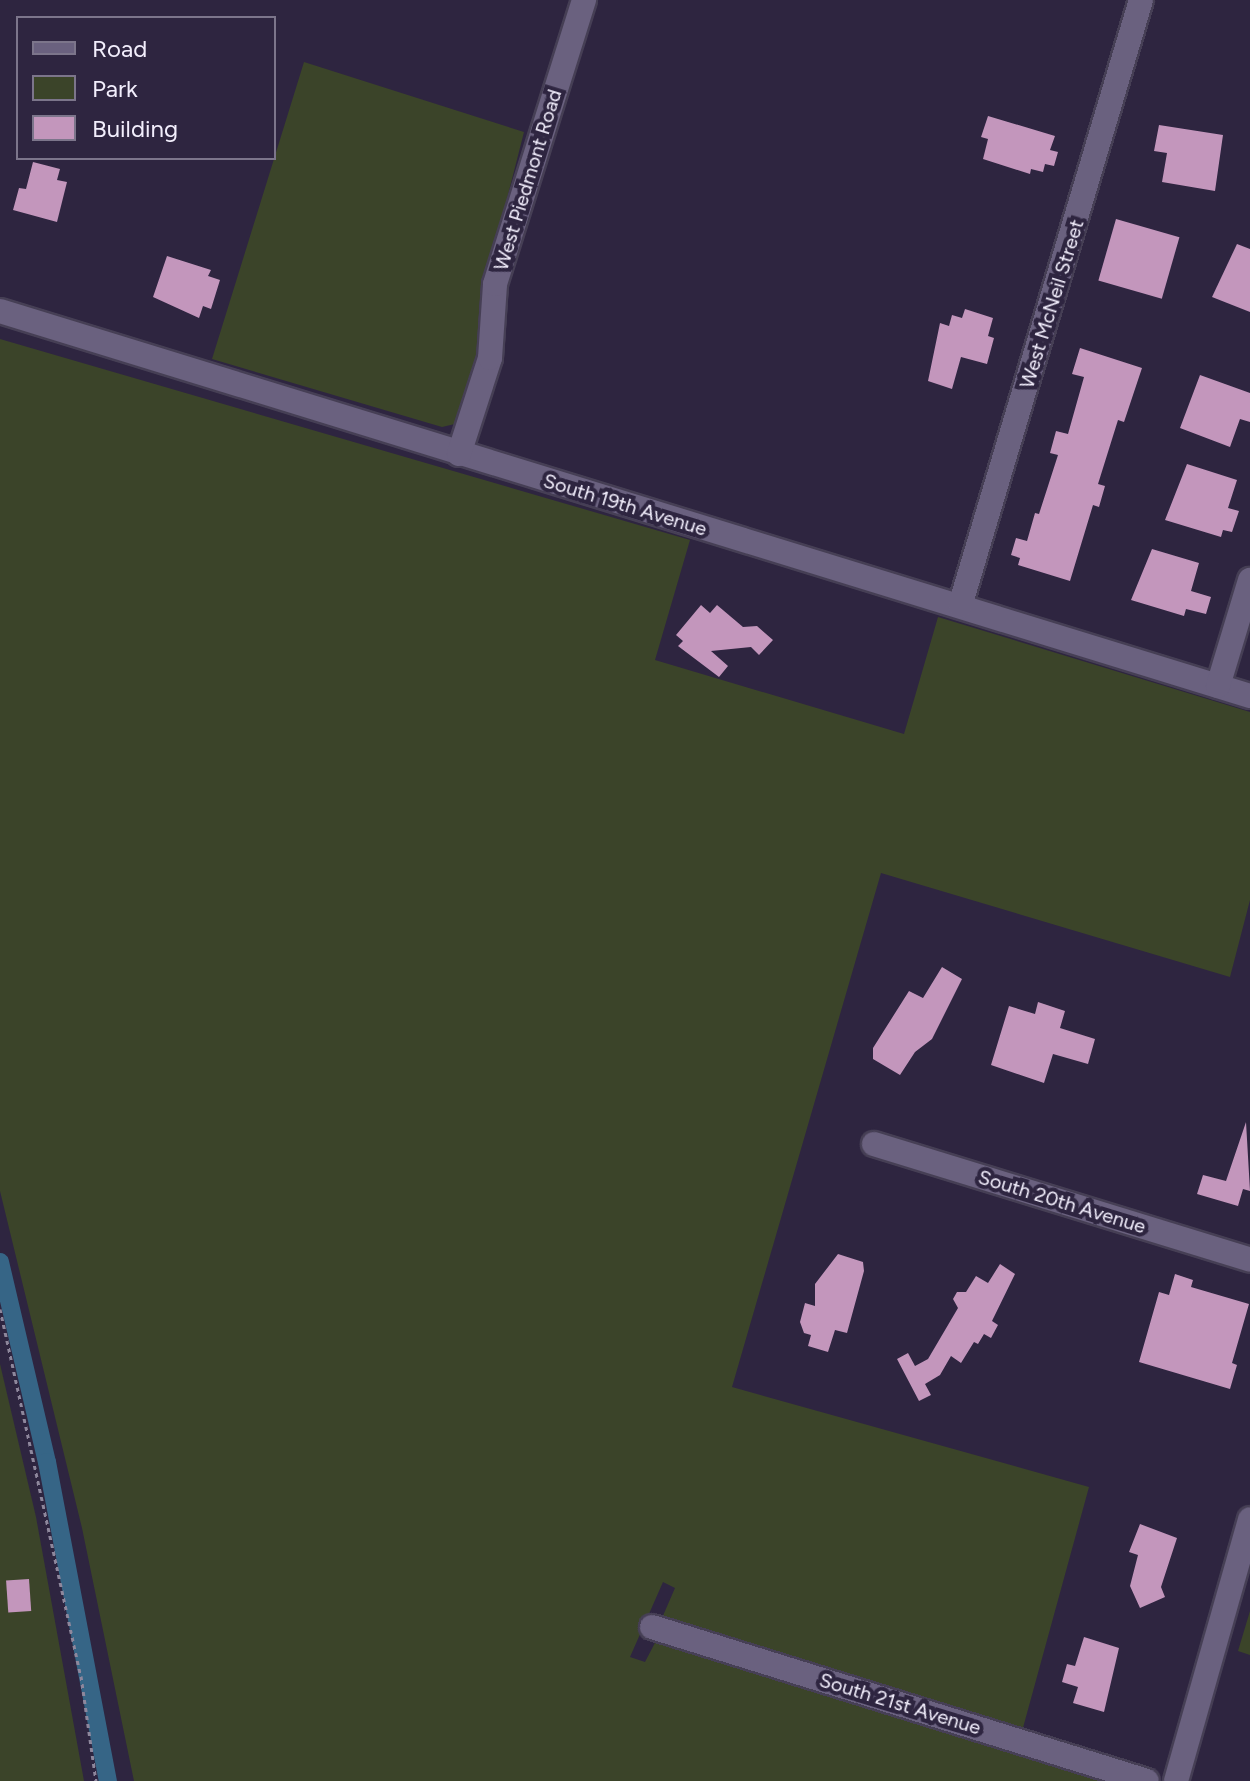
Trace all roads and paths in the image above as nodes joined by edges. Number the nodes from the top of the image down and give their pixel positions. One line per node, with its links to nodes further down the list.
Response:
1 (584, 0): 4 (street, West Piedmont Road)
2 (1141, 0): 6 (street, West McNeil Street)
3 (0, 311): 4 (street, South 19th Avenue)
4 (459, 454): 6 (street, South 19th Avenue)
5 (1250, 580): 7 (street)
6 (960, 606): 7 (street, South 19th Avenue)
7 (1218, 686): 8 (street, South 19th Avenue)
8 (1250, 696)
9 (874, 1144): 10 (street, South 20th Avenue)
10 (1250, 1260)
11 (0, 1309): 14 (path)
12 (1250, 1519): 16 (street)
13 (652, 1627): 15 (street, South 21st Avenue)
14 (96, 1781)
15 (1147, 1781)
16 (1176, 1781)

